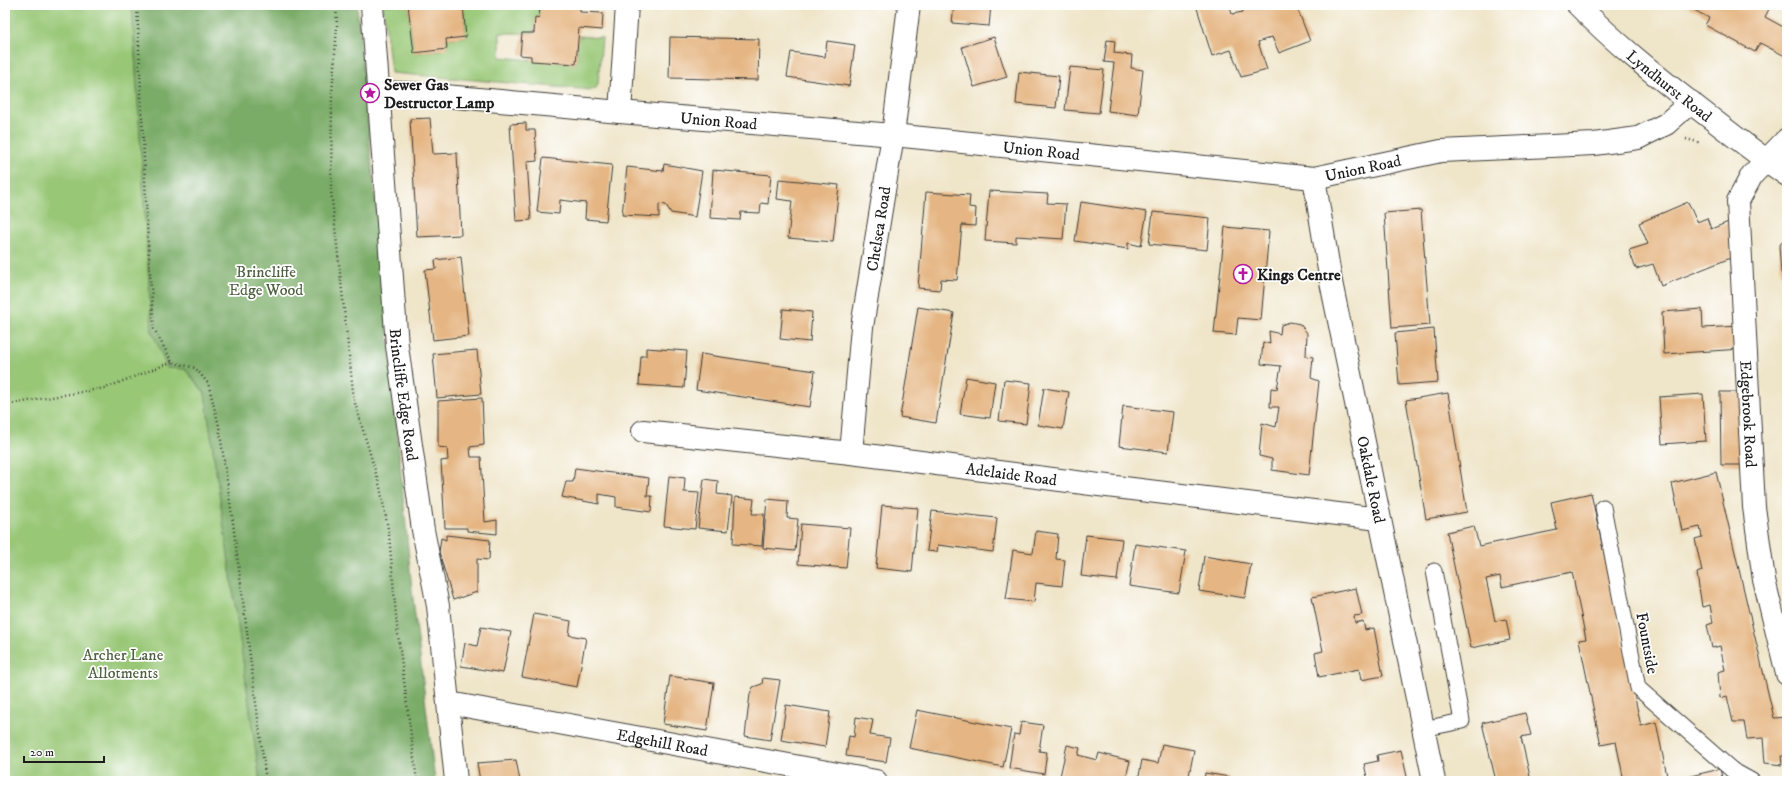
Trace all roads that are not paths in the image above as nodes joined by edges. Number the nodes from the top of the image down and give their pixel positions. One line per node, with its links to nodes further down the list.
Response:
1 (372, 5): 5 (street, Brincliffe Edge Road)
2 (627, 5): 7 (street)
3 (909, 5): 8 (street, Chelsea Road)
4 (1578, 5): 6 (street, Lyndhurst Road)
5 (379, 92): 7 (street, Union Road); 19 (street, Brincliffe Edge Road)
6 (1691, 102): 10 (street, Lyndhurst Road); 12 (street, Union Road)
7 (620, 112): 8 (street, Union Road)
8 (893, 135): 12 (street, Union Road); 14 (street, Chelsea Road)
9 (1787, 139): 10 (street)
10 (1767, 161): 11 (street, Lyndhurst Road); 18 (street, Edgebrook Road)
11 (1787, 175)
12 (1314, 178): 16 (street, Oakdale Road)
13 (644, 431): 14 (street, Adelaide Road)
14 (851, 453): 16 (street, Adelaide Road)
15 (1603, 507): 24 (lane, Fountside)
16 (1379, 519): 20 (street, Oakdale Road)
17 (1434, 571): 20 (lane)
18 (1787, 674)
19 (449, 704): 21 (street, Brincliffe Edge Road); 22 (street, Edgehill Road)
20 (1424, 729): 23 (street, Oakdale Road)
21 (456, 781)
22 (876, 781)
23 (1434, 781)
24 (1752, 781)

